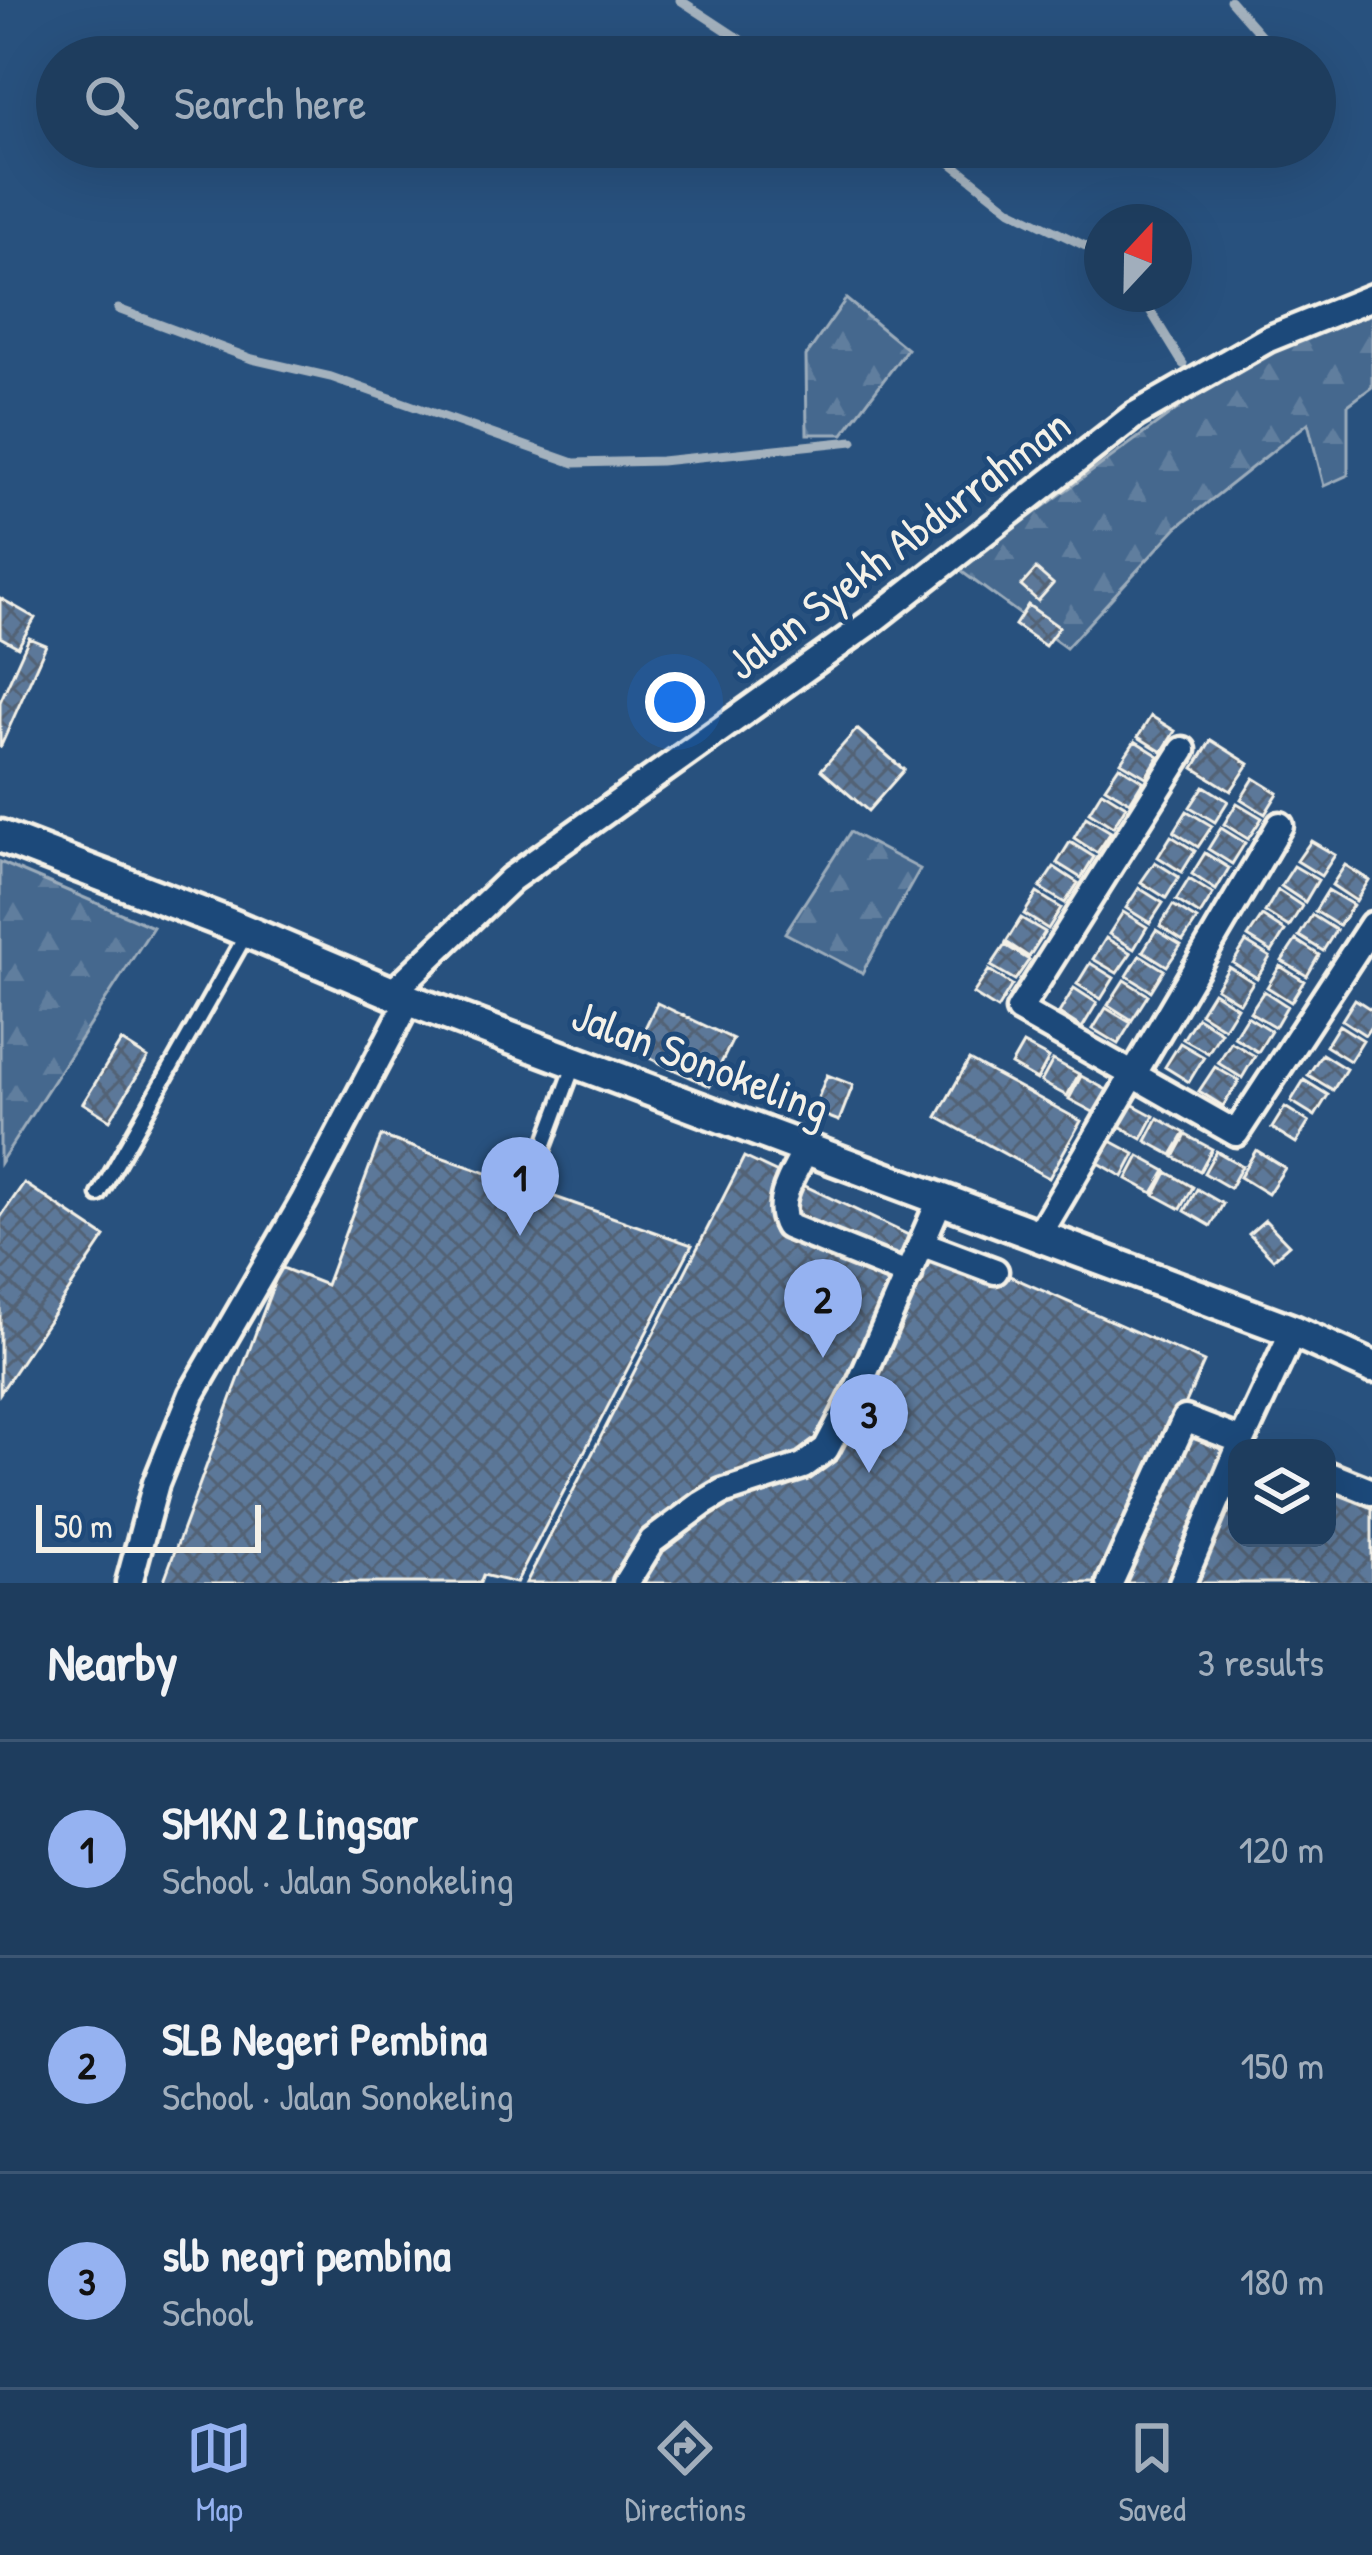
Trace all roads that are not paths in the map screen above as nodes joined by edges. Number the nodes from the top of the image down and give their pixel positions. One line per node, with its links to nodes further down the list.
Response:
1 (1372, 297): 7 (street, Jalan Syekh Abdurrahman)
2 (1183, 750): 9 (street)
3 (1280, 825): 9 (street)
4 (0, 836): 6 (street, Jalan Sonokeling)
5 (1372, 925): 9 (street)
6 (248, 932): 7 (street, Jalan Sonokeling); 12 (lane)
7 (401, 996): 8 (street, Jalan Sonokeling); 25 (street, Jalan Syekh Abdurrahman)
8 (576, 1062): 10 (street, Jalan Sonokeling); 11 (lane)
9 (1132, 1076): 14 (street)
10 (806, 1148): 13 (street, Jalan Sonokeling); 17 (street)
11 (531, 1182)
12 (99, 1195)
13 (941, 1198): 14 (street, Jalan Sonokeling); 15 (street)
14 (1039, 1234): 18 (street, Jalan Sonokeling)
15 (923, 1244): 16 (street); 17 (street)
16 (995, 1271)
17 (909, 1275): 26 (street)
18 (1293, 1331): 19 (street, Jalan Sonokeling); 21 (street)
19 (1372, 1366)
20 (1228, 1439): 27 (street)
21 (1247, 1439)
22 (1336, 1478): 24 (street)
23 (1228, 1482): 28 (street)
24 (1372, 1492)
25 (129, 1583)
26 (626, 1583)
27 (1110, 1583)
28 (1182, 1583)

